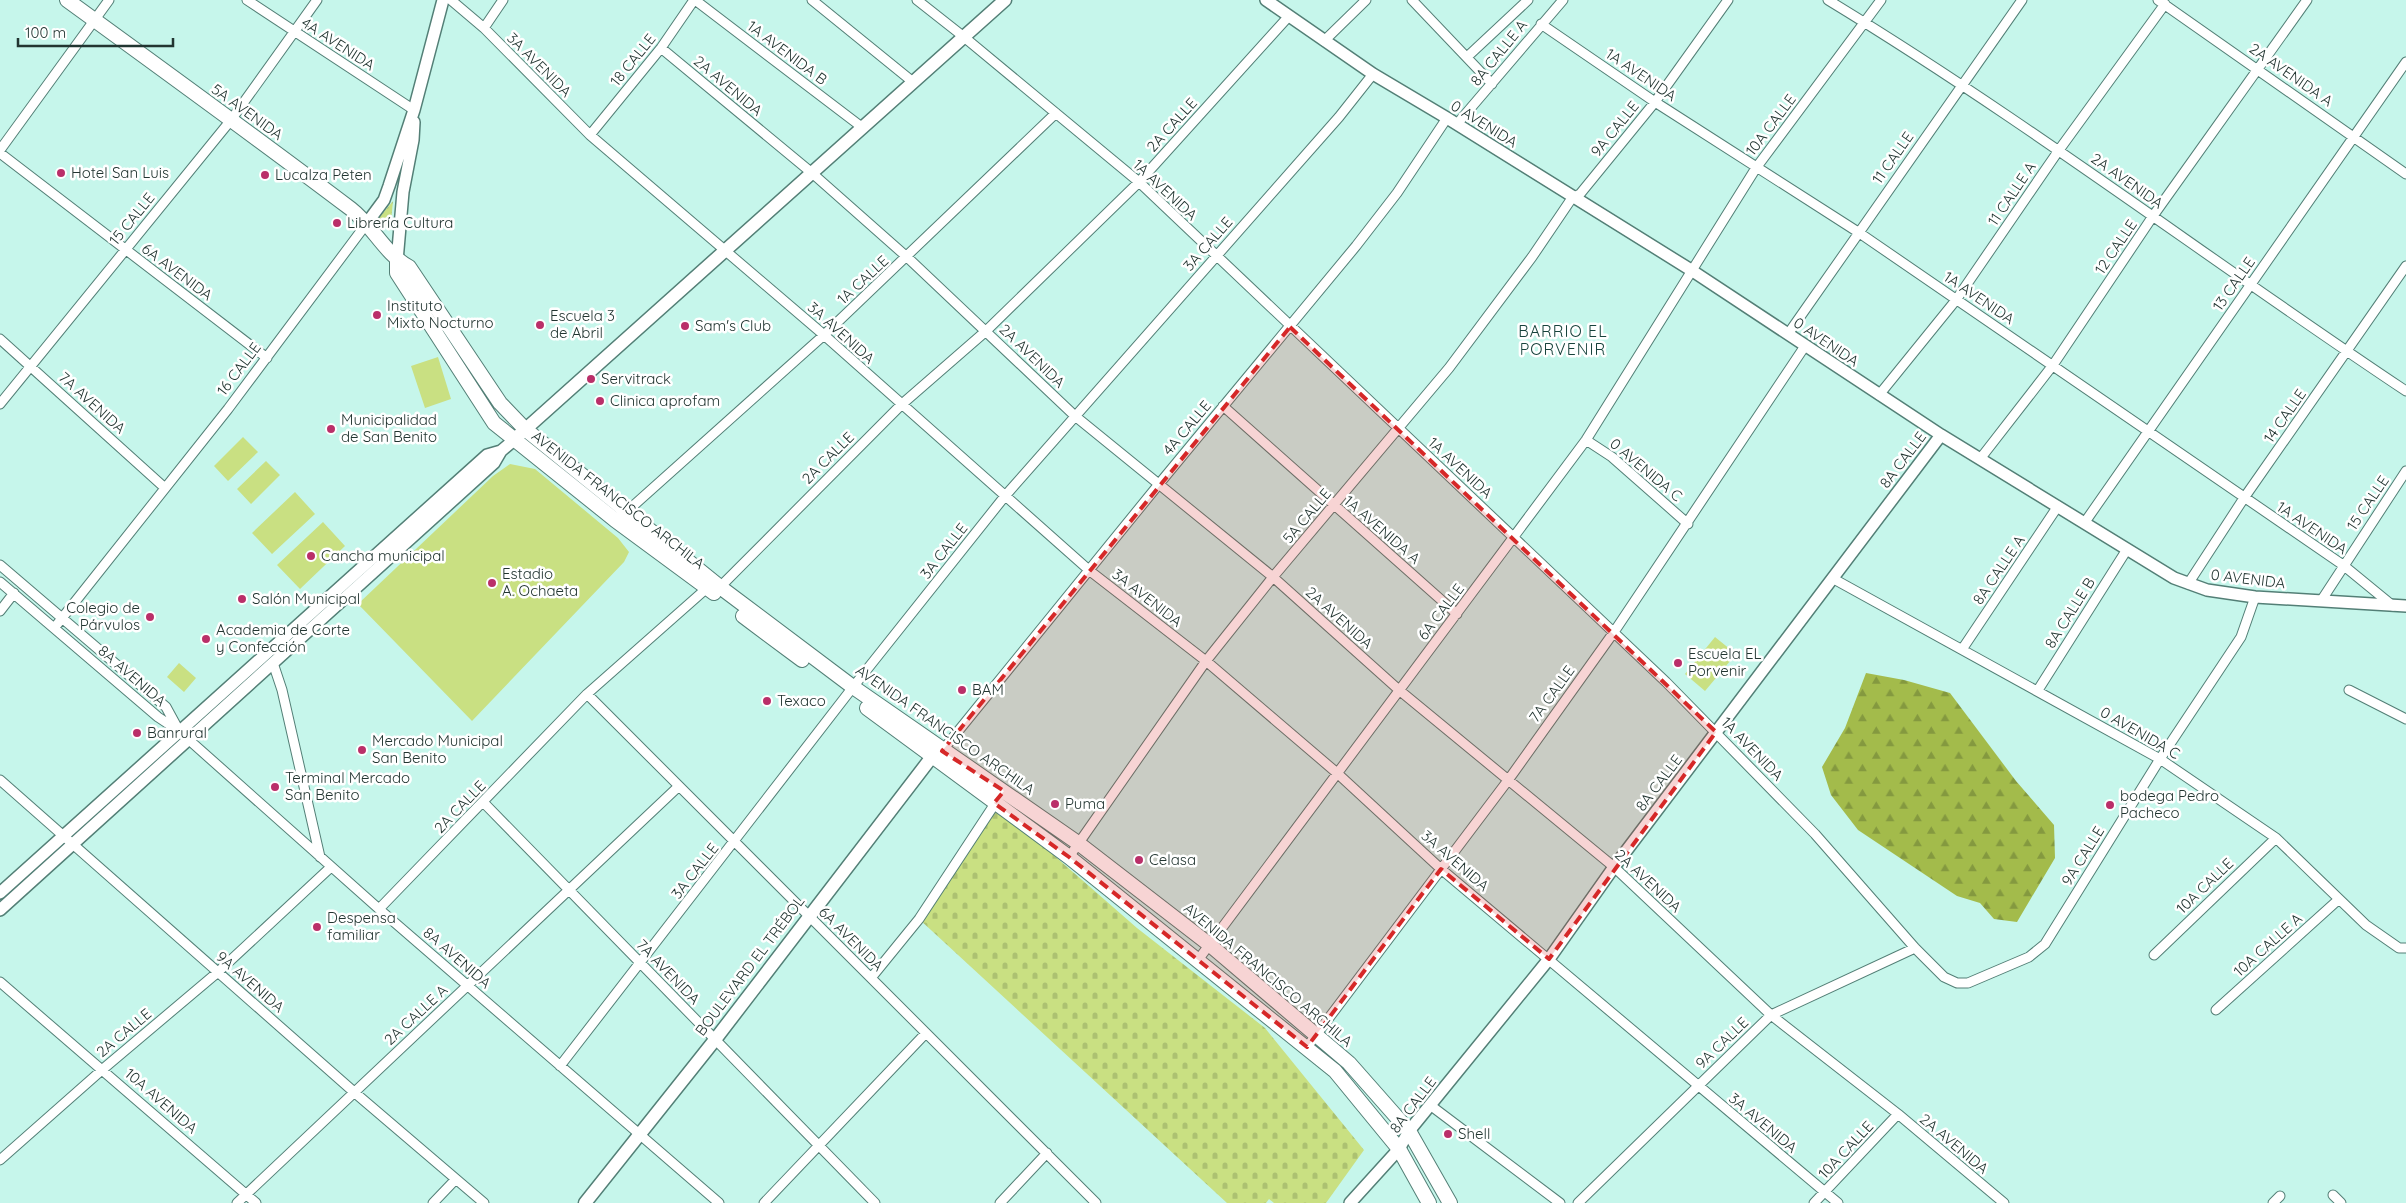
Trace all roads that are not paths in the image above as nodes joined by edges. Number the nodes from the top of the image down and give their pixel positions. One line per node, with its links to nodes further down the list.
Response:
1 (66, 0): 24 (main road, 5A AVENIDA)
2 (109, 0): 24 (street)
3 (246, 0): 28 (street, 4A AVENIDA)
4 (317, 0): 28 (street, 15 CALLE)
5 (443, 0): 40 (street, 16 CALLE)
6 (451, 0): 27 (street, 3A AVENIDA)
7 (504, 0): 27 (street)
8 (694, 0): 31 (street, 18 CALLE); 45 (street, 1A AVENIDA B)
9 (812, 0): 36 (street)
10 (916, 0): 29 (street, 1A AVENIDA)
11 (1005, 0): 29 (main road)
12 (1266, 0): 23 (street, 0 AVENIDA)
13 (1366, 0): 30 (street)
14 (1412, 0): 32 (street)
15 (1528, 0): 32 (street)
16 (1563, 0): 26 (street, 8A CALLE A)
17 (1728, 0): 39 (street, 9A CALLE)
18 (1828, 0): 25 (street, 2A AVENIDA)
19 (1881, 0): 25 (street, 10A CALLE)
20 (2022, 0): 38 (street, 11 CALLE)
21 (2307, 0): 34 (street, 12 CALLE)
22 (2161, 2): 34 (street, 2A AVENIDA A); 48 (street, 11 CALLE A)
23 (1289, 16): 30 (street, 0 AVENIDA); 53 (street, 2A CALLE)
24 (94, 20): 43 (main road, 5A AVENIDA); 49 (street)
25 (1865, 23): 38 (street, 2A AVENIDA); 50 (street, 10A CALLE)
26 (1541, 24): 37 (street, 8A CALLE A); 39 (street, 1A AVENIDA)
27 (484, 28): 46 (street, 3A AVENIDA)
28 (294, 31): 40 (street, 4A AVENIDA); 43 (street, 15 CALLE)
29 (964, 37): 36 (main road); 41 (street, 1A AVENIDA)
30 (1324, 41): 35 (street, 0 AVENIDA)
31 (661, 48): 46 (street, 18 CALLE); 51 (street, 2A AVENIDA)
32 (1467, 56): 37 (street)
33 (2406, 62): 47 (street, 13 CALLE)
34 (2257, 68): 47 (street, 2A AVENIDA A); 55 (street, 12 CALLE)
35 (1373, 74): 42 (street, 0 AVENIDA); 60 (street, 3A CALLE)
36 (913, 82): 45 (main road)
37 (1492, 84): 44 (street, 8A CALLE A)
38 (1962, 85): 48 (street, 2A AVENIDA); 57 (street, 11 CALLE)
39 (1655, 102): 50 (street, 1A AVENIDA); 54 (street, 9A CALLE)
40 (414, 110): 56 (street, 16 CALLE); 62 (street, 16 CALLE)
41 (1056, 113): 53 (street, 1A AVENIDA); 61 (street, 1A CALLE)
42 (1447, 118): 44 (street, 0 AVENIDA); 67 (street, 4A CALLE)
43 (231, 120): 56 (main road, 5A AVENIDA); 58 (street, 15 CALLE)
44 (1457, 124): 54 (street, 0 AVENIDA)
45 (863, 128): 51 (main road)
46 (590, 134): 59 (street, 3A AVENIDA)
47 (2354, 136): 52 (street, 2A AVENIDA A); 65 (street, 13 CALLE)
48 (2058, 150): 55 (street, 2A AVENIDA); 66 (street, 11 CALLE A)
49 (0, 152): 58 (street, 6A AVENIDA)
50 (1756, 168): 57 (street, 1A AVENIDA); 64 (street, 10A CALLE)
51 (812, 173): 59 (main road); 61 (street, 2A AVENIDA)
52 (2406, 174)
53 (1139, 182): 60 (street, 1A AVENIDA); 68 (street, 2A CALLE)
54 (1572, 198): 64 (street, 0 AVENIDA); 83 (street, 5A CALLE)
55 (2153, 216): 65 (street, 2A AVENIDA); 75 (street, 12 CALLE)
56 (367, 223): 62 (main road, 5A AVENIDA); 74 (street, 16 CALLE)
57 (1858, 232): 66 (street, 1A AVENIDA); 69 (street, 11 CALLE)
58 (125, 250): 74 (street, 6A AVENIDA); 76 (street, 15 CALLE)
59 (725, 250): 70 (street, 3A AVENIDA); 84 (main road)
60 (1216, 255): 67 (street, 1A AVENIDA); 82 (street, 3A CALLE)
61 (907, 257): 68 (street, 2A AVENIDA); 70 (street, 1A CALLE)
62 (398, 260): 84 (main road, 5A AVENIDA); 87 (main road, 5A AVENIDA)
63 (2406, 266): 73 (street, 14 CALLE)
64 (1691, 270): 69 (street, 0 AVENIDA); 88 (street, 6A CALLE)
65 (2250, 285): 73 (street, 2A AVENIDA); 85 (street, 13 CALLE)
66 (1956, 300): 75 (street, 1A AVENIDA); 78 (street, 11 CALLE A)
67 (1290, 326): 81 (street, 4A CALLE); 83 (street, 1A AVENIDA)
68 (986, 331): 80 (street, 2A CALLE); 82 (street, 2A AVENIDA)
69 (1788, 334): 72 (street, 0 AVENIDA)
70 (824, 335): 80 (street, 3A AVENIDA); 98 (street, 1A CALLE)
71 (0, 339): 76 (street, 7A AVENIDA)
72 (1805, 346): 78 (street, 0 AVENIDA); 101 (street, 7A CALLE)
73 (2347, 352): 77 (street, 2A AVENIDA); 95 (street, 14 CALLE)
74 (267, 358): 93 (street, 16 CALLE)
75 (2052, 365): 85 (street, 1A AVENIDA); 90 (street, 12 CALLE)
76 (32, 367): 79 (street, 15 CALLE); 93 (street, 7A AVENIDA)
77 (2406, 391)
78 (1879, 395): 86 (street, 0 AVENIDA)
79 (0, 404)
80 (900, 405): 94 (street, 3A AVENIDA); 111 (street, 2A CALLE)
81 (1223, 406): 92 (street, 4A CALLE); 96 (street, 1A AVENIDA A)
82 (1075, 416): 92 (street, 2A AVENIDA); 94 (street, 3A CALLE)
83 (1397, 428): 96 (street, 5A CALLE); 102 (street, 1A AVENIDA)
84 (525, 430): 87 (main road); 98 (main road, AVENIDA FRANCISCO ARCHILA)
85 (2147, 432): 95 (street, 1A AVENIDA); 100 (street, 13 CALLE)
86 (1941, 435): 90 (street, 0 AVENIDA); 108 (street, 8A CALLE)
87 (514, 440): 89 (street); 99 (main road, AVENIDA FRANCISCO ARCHILA)
88 (1586, 440): 101 (street, 0 AVENIDA C); 102 (street, 6A CALLE)
89 (501, 451): 124 (street); 131 (street)
90 (1980, 459): 97 (street, 0 AVENIDA)
91 (2406, 471): 105 (street, 15 CALLE)
92 (1159, 484): 106 (street, 4A CALLE); 107 (street, 2A AVENIDA)
93 (165, 488): 119 (street, 16 CALLE)
94 (1005, 496): 106 (street, 3A AVENIDA); 125 (street, 3A CALLE)
95 (2244, 498): 105 (street, 1A AVENIDA); 110 (street, 14 CALLE)
96 (1334, 506): 107 (street, 5A CALLE); 118 (street, 1A AVENIDA A)
97 (2058, 506): 100 (street, 0 AVENIDA); 122 (street, 8A CALLE A)
98 (628, 512): 99 (street, 1A CALLE); 111 (main road, AVENIDA FRANCISCO ARCHILA)
99 (615, 520): 111 (main road, AVENIDA FRANCISCO ARCHILA)
100 (2085, 522): 103 (street, 0 AVENIDA)
101 (1688, 524): 121 (street, 7A CALLE)
102 (1514, 538): 118 (street, 6A CALLE); 121 (street, 1A AVENIDA)
103 (2126, 551): 110 (street, 0 AVENIDA); 127 (street, 8A CALLE B)
104 (0, 565): 119 (street, 8A AVENIDA)
105 (2342, 565): 114 (street, 15 CALLE); 115 (street, 1A AVENIDA)
106 (1090, 570): 123 (street, 3A AVENIDA); 134 (street, 4A CALLE)
107 (1273, 577): 123 (street, 5A CALLE); 126 (street, 2A AVENIDA)
108 (1832, 578): 122 (street, 0 AVENIDA C); 132 (street, 8A CALLE)
109 (0, 582): 112 (street, 8A AVENIDA)
110 (2188, 584): 113 (street, 0 AVENIDA)
111 (713, 587): 125 (main road, AVENIDA FRANCISCO ARCHILA); 129 (street, 2A CALLE)
112 (14, 593): 117 (street); 120 (street, 8A AVENIDA)
113 (2255, 597): 114 (street, 0 AVENIDA); 135 (street, 9A CALLE)
114 (2322, 601): 115 (street, 0 AVENIDA)
115 (2393, 606): 116 (street, 0 AVENIDA)
116 (2406, 606)
117 (0, 611)
118 (1457, 614): 126 (street, 6A CALLE)
119 (64, 618): 120 (street, 16 CALLE); 131 (street, 8A AVENIDA)
120 (55, 627): 131 (street, 8A AVENIDA)
121 (1614, 632): 132 (street, 1A AVENIDA); 137 (street, 7A CALLE)
122 (1963, 648): 127 (street, 0 AVENIDA C)
123 (1206, 661): 136 (street, 3A AVENIDA); 146 (street, 5A CALLE)
124 (273, 663): 133 (street); 148 (street)
125 (851, 690): 134 (main road, AVENIDA FRANCISCO ARCHILA); 145 (street, 3A CALLE)
126 (1399, 690): 136 (street, 6A CALLE); 137 (street, 2A AVENIDA)
127 (2038, 690): 135 (street, 0 AVENIDA C)
128 (2350, 690): 130 (street)
129 (587, 694): 139 (street, 6A AVENIDA); 141 (street, 2A CALLE)
130 (2406, 719)
131 (179, 732): 133 (street, 8A AVENIDA); 143 (street)
132 (1716, 732): 151 (street, 8A CALLE); 160 (street, 1A AVENIDA)
133 (188, 740): 147 (street); 148 (street, 8A AVENIDA)
134 (937, 754): 140 (main road, AVENIDA FRANCISCO ARCHILA); 142 (main road, AVENIDA FRANCISCO ARCHILA); 158 (main road, BOULEVARD EL TRÉBOL)
135 (2160, 759): 144 (street, 0 AVENIDA C); 169 (street, 9A CALLE)
136 (1337, 773): 152 (street, 3A AVENIDA); 159 (street, 6A CALLE)
137 (1509, 779): 151 (street, 2A AVENIDA); 152 (street, 7A CALLE)
138 (0, 780): 143 (street, 9A AVENIDA)
139 (679, 786): 145 (street, 6A AVENIDA); 153 (street, 2A CALLE A)
140 (1004, 790): 142 (street); 146 (main road, AVENIDA FRANCISCO ARCHILA)
141 (484, 803): 153 (street, 7A AVENIDA); 156 (street, 2A CALLE)
142 (994, 803): 149 (main road, AVENIDA FRANCISCO ARCHILA); 167 (street)
143 (63, 837): 147 (street, 9A AVENIDA); 154 (street)
144 (2276, 838): 155 (street, 0 AVENIDA C); 162 (street, 10A CALLE)
145 (735, 842): 158 (street, 6A AVENIDA); 165 (street, 3A CALLE)
146 (1078, 843): 149 (street, 5A CALLE); 159 (main road, AVENIDA FRANCISCO ARCHILA)
147 (72, 845): 157 (street); 166 (street, 9A AVENIDA)
148 (320, 857): 150 (street, 8A AVENIDA)
149 (1069, 857): 164 (main road, AVENIDA FRANCISCO ARCHILA)
150 (331, 867): 156 (street, 8A AVENIDA); 166 (street, 2A CALLE)
151 (1614, 867): 163 (street, 8A CALLE); 172 (street, 2A AVENIDA)
152 (1441, 869): 163 (street, 3A AVENIDA); 174 (street, 7A CALLE)
153 (569, 890): 165 (street, 7A AVENIDA); 170 (street, 2A CALLE A)
154 (0, 894)
155 (2338, 900): 161 (street, 0 AVENIDA C); 171 (street, 10A CALLE A)
156 (379, 909): 170 (street, 8A AVENIDA)
157 (0, 910)
158 (809, 916): 167 (street, 6A AVENIDA); 175 (main road, BOULEVARD EL TRÉBOL)
159 (1210, 945): 164 (street, 6A CALLE); 174 (main road, AVENIDA FRANCISCO ARCHILA)
160 (1915, 948): 169 (street, 1A AVENIDA); 172 (street, 9A CALLE)
161 (2406, 948)
162 (2154, 955)
163 (1549, 959): 179 (street, 3A AVENIDA); 181 (street, 8A CALLE)
164 (1198, 960): 176 (main road, AVENIDA FRANCISCO ARCHILA)
165 (640, 963): 175 (street, 7A AVENIDA); 177 (street, 3A CALLE)
166 (218, 972): 178 (street, 2A CALLE); 180 (street, 9A AVENIDA)
167 (871, 978): 173 (street, 6A AVENIDA)
168 (0, 982): 178 (street, 10A AVENIDA)
169 (1957, 983)
170 (468, 986): 177 (street, 8A AVENIDA); 180 (street, 2A CALLE A)
171 (2216, 1010)
172 (1771, 1015): 179 (street, 9A CALLE); 182 (street, 2A AVENIDA)
173 (926, 1033): 185 (street); 187 (street, 6A AVENIDA)
174 (1317, 1036): 176 (street, 7A CALLE); 183 (main road, AVENIDA FRANCISCO ARCHILA)
175 (714, 1040): 184 (main road, BOULEVARD EL TRÉBOL); 185 (street, 7A AVENIDA)
176 (1307, 1047): 186 (main road, AVENIDA FRANCISCO ARCHILA)
177 (560, 1066): 184 (street, 8A AVENIDA)
178 (103, 1069): 188 (street, 2A CALLE); 191 (street, 10A AVENIDA)
179 (1697, 1086): 190 (street, 3A AVENIDA); 208 (street, 9A CALLE)
180 (354, 1092): 189 (street, 9A AVENIDA); 191 (street, 2A CALLE A)
181 (1430, 1105): 183 (street, 8A CALLE); 207 (street)
182 (1898, 1114): 190 (street, 10A CALLE); 211 (street, 2A AVENIDA)
183 (1409, 1131): 186 (street, 8A CALLE); 206 (main road, AVENIDA FRANCISCO ARCHILA)
184 (639, 1134): 198 (main road, BOULEVARD EL TRÉBOL); 199 (street, 8A AVENIDA)
185 (819, 1146): 200 (street); 201 (street, 7A AVENIDA)
186 (1399, 1149): 204 (street, 8A CALLE); 205 (main road, AVENIDA FRANCISCO ARCHILA)
187 (1047, 1153): 202 (street); 203 (street, 6A AVENIDA)
188 (0, 1160)
189 (456, 1179): 196 (street); 197 (street, 9A AVENIDA)
190 (1825, 1192): 209 (street, 10A CALLE); 210 (street, 3A AVENIDA)
191 (246, 1194): 194 (street, 2A CALLE A); 195 (street, 10A AVENIDA)
192 (2333, 1195): 213 (street)
193 (2280, 1196): 212 (street)
194 (237, 1203)
195 (256, 1203)
196 (433, 1203)
197 (484, 1203)
198 (585, 1203)
199 (719, 1203)
200 (764, 1203)
201 (875, 1203)
202 (1000, 1203)
203 (1096, 1203)
204 (1350, 1203)
205 (1430, 1203)
206 (1450, 1203)
207 (1560, 1203)
208 (1578, 1203)
209 (1814, 1203)
210 (1838, 1203)
211 (2004, 1203)
212 (2273, 1203)
213 (2341, 1203)

